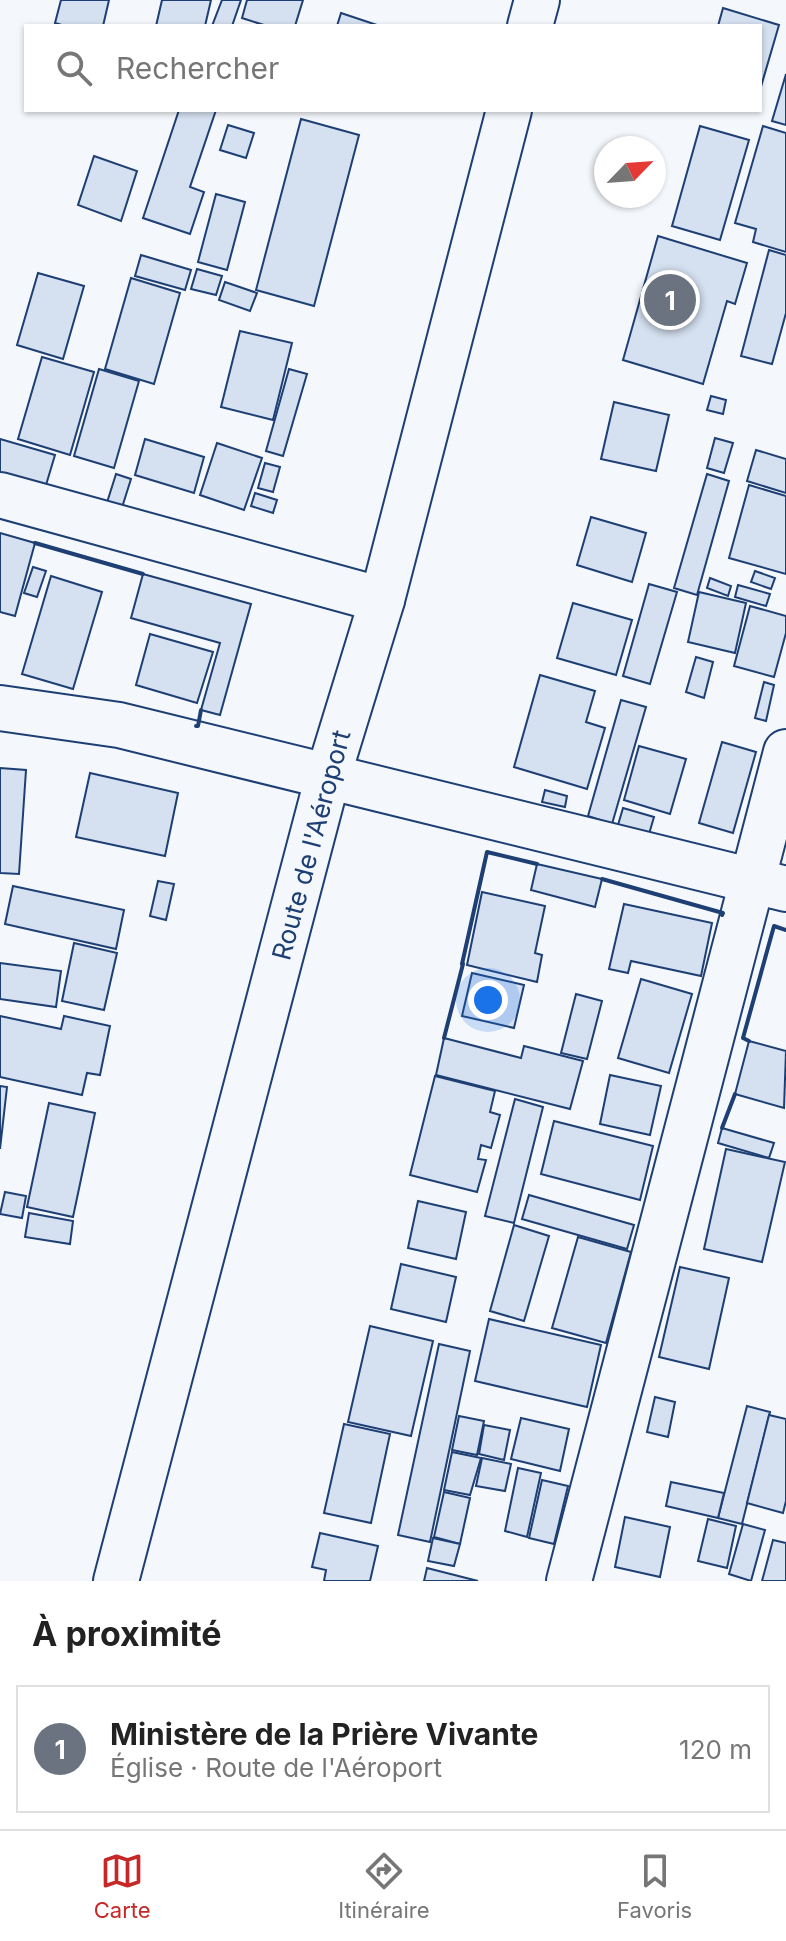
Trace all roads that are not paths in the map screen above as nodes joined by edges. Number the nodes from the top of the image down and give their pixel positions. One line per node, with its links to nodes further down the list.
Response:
1 (537, 0): 2 (street)
2 (531, 24)
3 (508, 112): 5 (street, Route de l'Aéroport)
4 (0, 495): 5 (street)
5 (382, 600): 8 (street, Route de l'Aéroport)
6 (0, 708): 8 (street)
7 (786, 752): 9 (street)
8 (328, 776): 9 (street); 10 (street, Route de l'Aéroport)
9 (769, 884): 11 (street)
10 (116, 1581)
11 (569, 1581)

